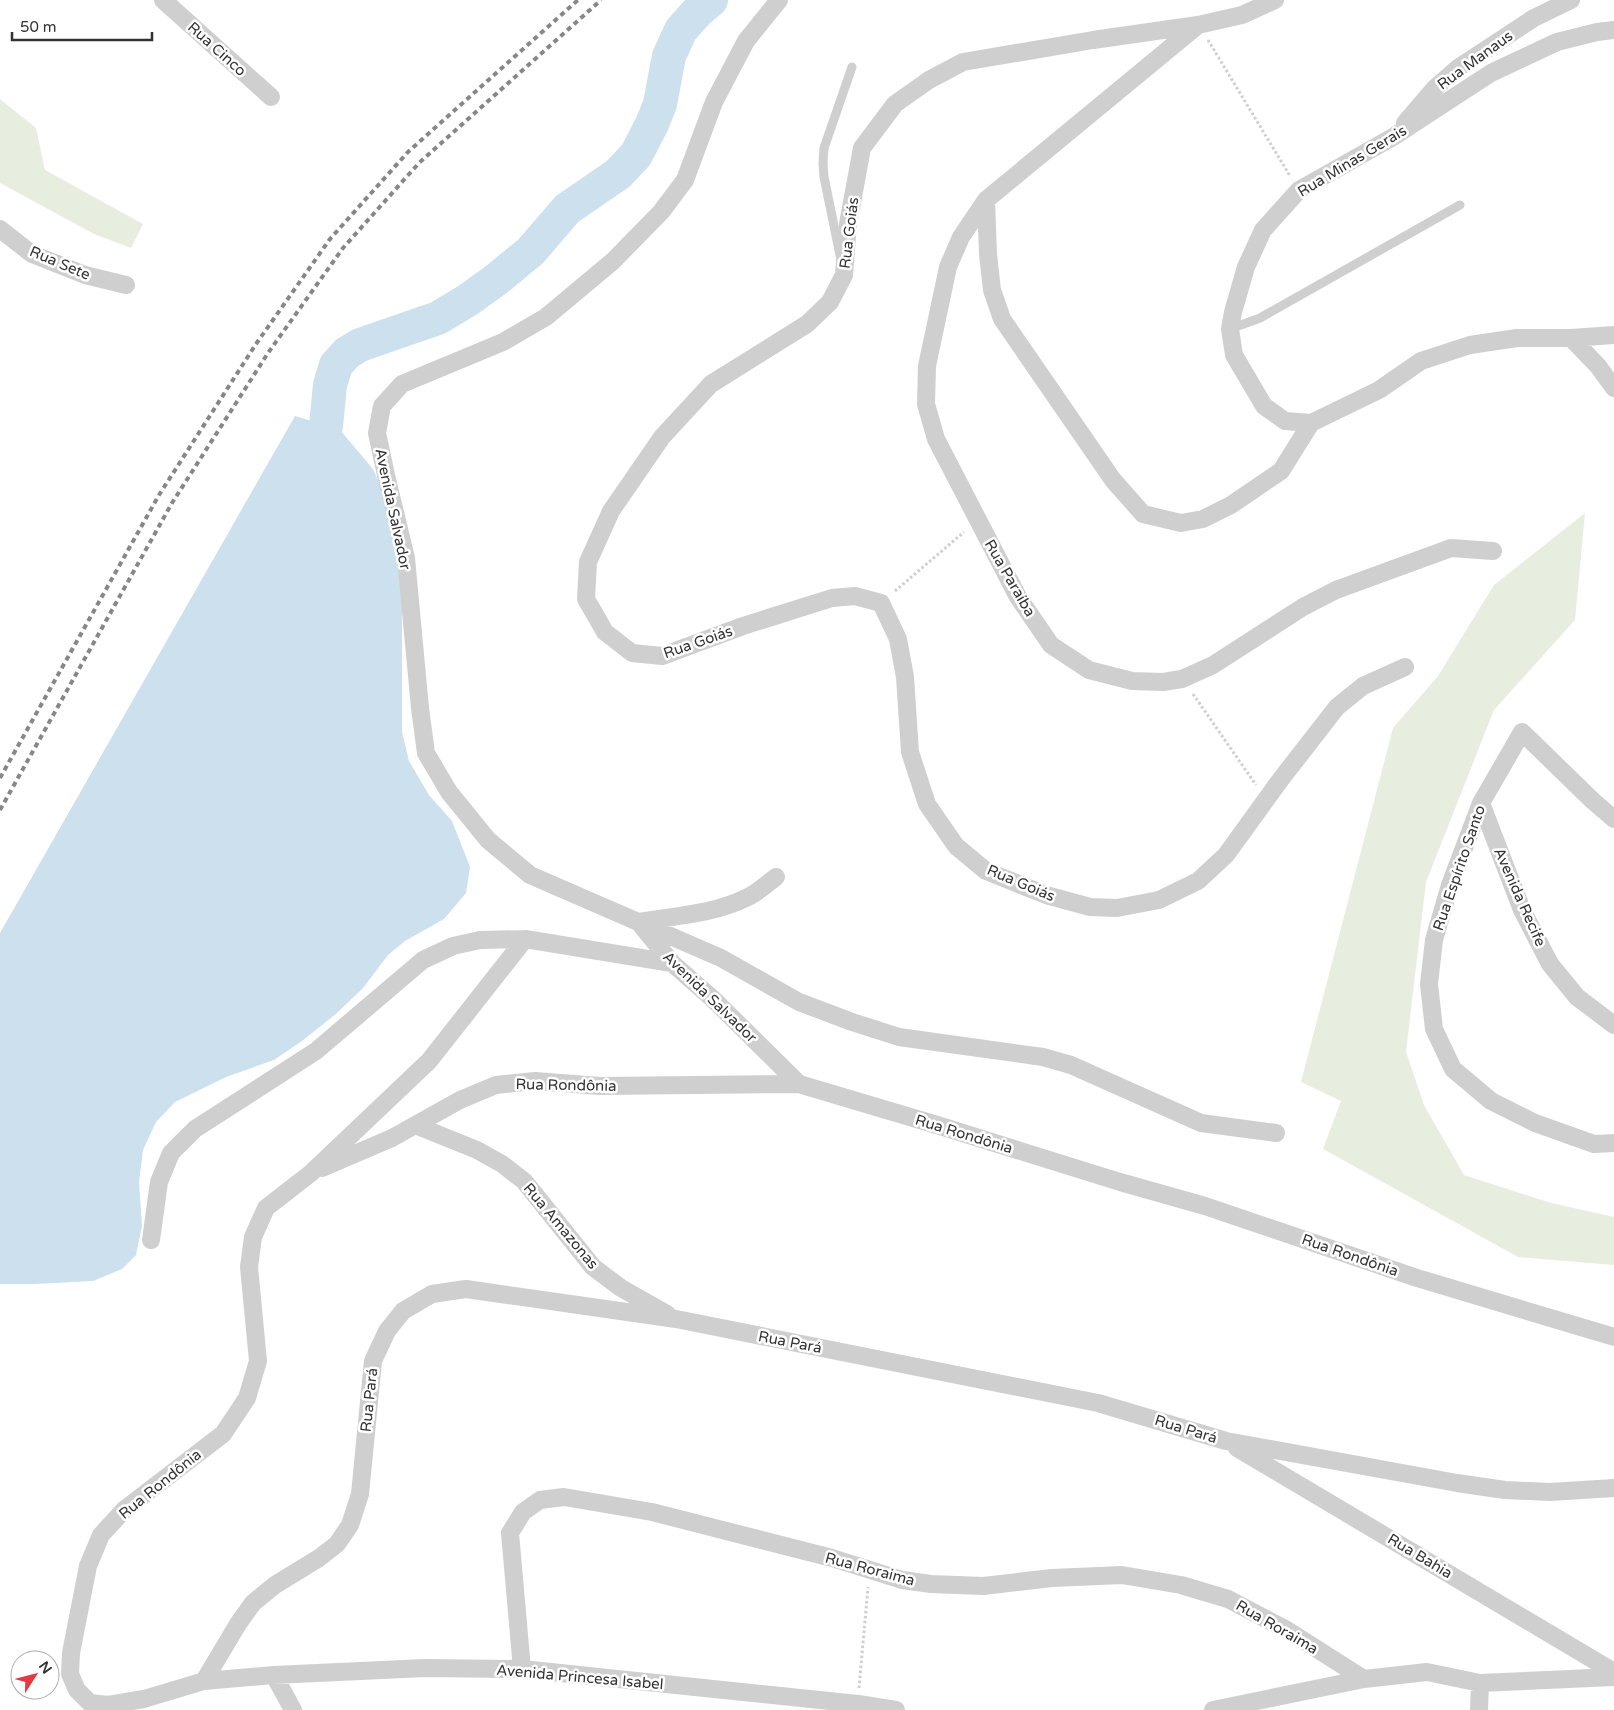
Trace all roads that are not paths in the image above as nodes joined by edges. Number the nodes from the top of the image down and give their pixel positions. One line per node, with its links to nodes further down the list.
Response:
1 (163, 0): 8 (street, Rua Cinco)
2 (778, 0): 25 (street, Avenida Salvador)
3 (1275, 0): 5 (street)
4 (1572, 0): 9 (street, Rua Manaus)
5 (1198, 25): 10 (street, Rua Paraíba); 13 (street, Rua Goiás)
6 (1614, 30): 9 (street, Rua Minas Gerais)
7 (852, 67): 13 (lane)
8 (271, 97)
9 (1393, 137): 15 (street, Rua Minas Gerais)
10 (986, 200): 19 (street); 20 (street, Rua Paraíba)
11 (1460, 205): 15 (lane)
12 (0, 229): 14 (street, Rua Sete)
13 (844, 275): 21 (street, Rua Goiás)
14 (126, 285)
15 (1230, 329): 19 (street, Rua Minas Gerais)
16 (1614, 335): 17 (street)
17 (1571, 338): 18 (street); 19 (street)
18 (1614, 388)
19 (1311, 423)
20 (1492, 551)
21 (1405, 667)
22 (1481, 803): 23 (street, Rua Espírito Santo); 28 (street, Avenida Recife); 32 (street, Rua Espírito Santo)
23 (1614, 819)
24 (776, 877): 25 (street)
25 (639, 922): 27 (street, Avenida Salvador); 31 (street)
26 (526, 939): 27 (street); 33 (street, Rua Rondônia); 34 (street)
27 (672, 963): 29 (street, Avenida Salvador)
28 (1614, 1025)
29 (799, 1084): 30 (street, Rua Rondônia); 36 (street, Rua Rondônia)
30 (415, 1125): 33 (street, Rua Rondônia); 35 (street, Rua Amazonas)
31 (1276, 1133)
32 (1614, 1143)
33 (311, 1173): 44 (street, Rua Rondônia)
34 (151, 1240)
35 (676, 1320): 37 (street, Rua Pará); 44 (street, Rua Pará)
36 (1614, 1337)
37 (1226, 1441): 38 (street, Rua Pará); 40 (street, Rua Bahia)
38 (1614, 1488)
39 (522, 1669): 41 (street, Avenida Princesa Isabel); 43 (street, Rua Roraima); 47 (street, Avenida Princesa Isabel)
40 (1614, 1672)
41 (274, 1675): 44 (street, Avenida Princesa Isabel); 46 (street)
42 (1614, 1677): 45 (street)
43 (1364, 1679): 45 (street); 48 (street)
44 (204, 1681)
45 (1480, 1683): 49 (street)
46 (293, 1710)
47 (896, 1710)
48 (1213, 1710)
49 (1479, 1710)

